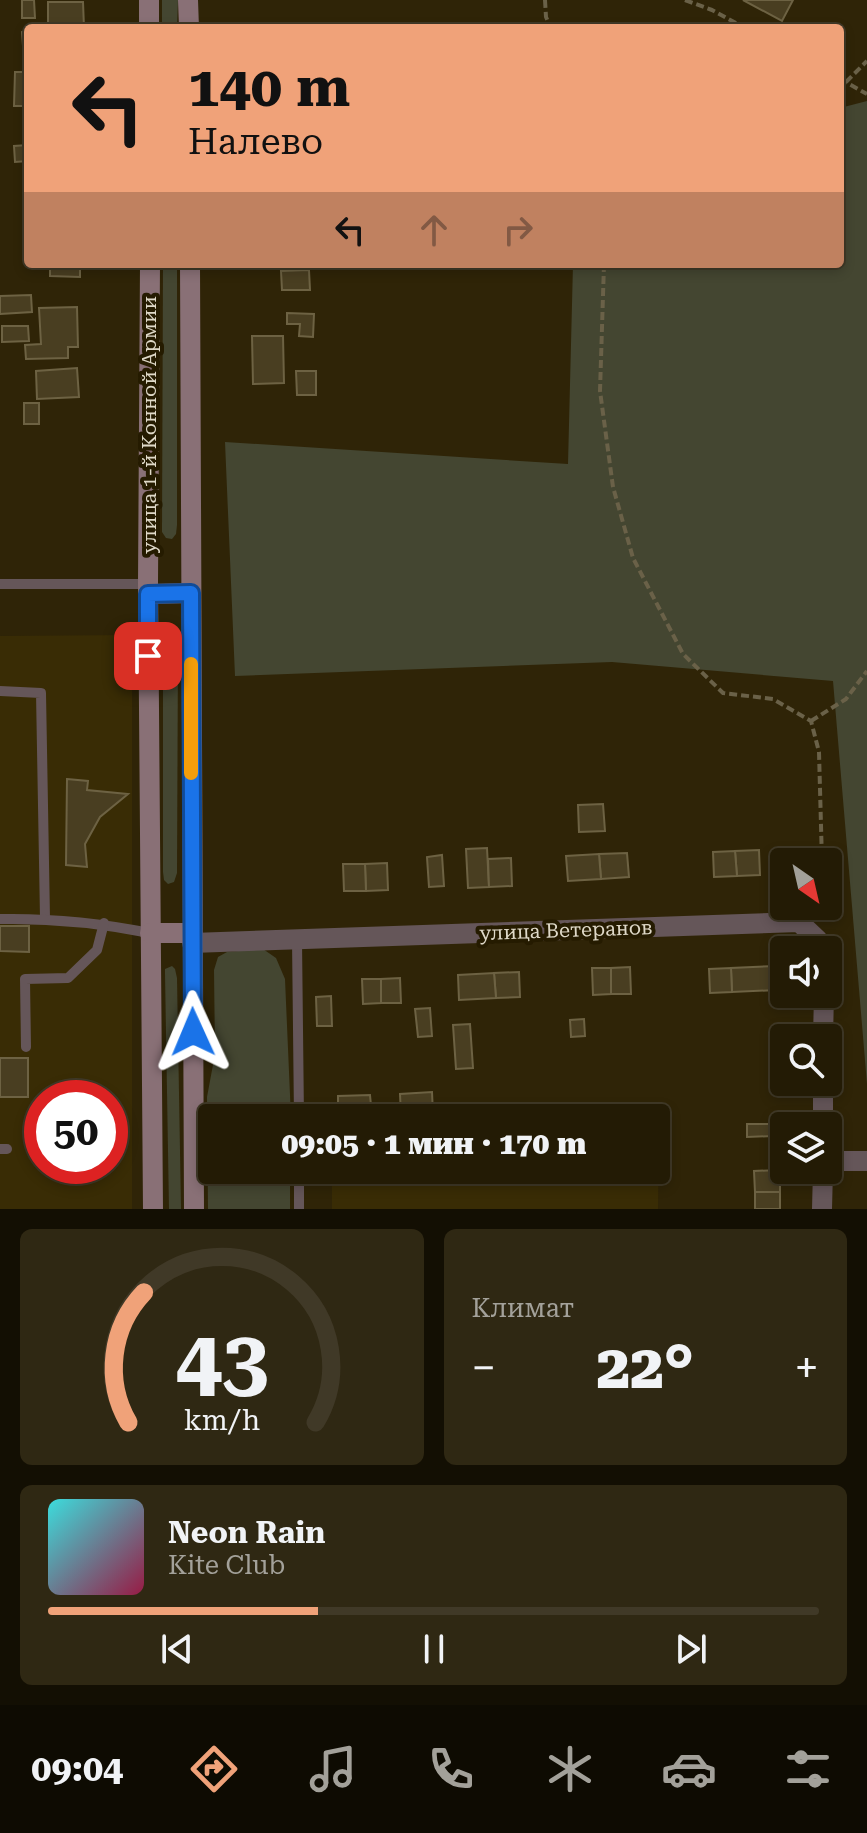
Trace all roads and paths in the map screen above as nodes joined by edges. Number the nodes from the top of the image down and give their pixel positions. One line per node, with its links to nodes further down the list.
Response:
1 (149, 0): 5 (main road)
2 (188, 0): 6 (main road)
3 (545, 0): 7 (path)
4 (685, 0): 8 (path)
5 (149, 24)
6 (189, 24)
7 (549, 24)
8 (738, 24)
9 (867, 61): 10 (path)
10 (844, 80)
11 (844, 82): 12 (path)
12 (867, 94)
13 (150, 268): 17 (main road, улица 1-й Конной Армии)
14 (190, 268): 18 (main road, улица 1-й Конной Армии)
15 (604, 268): 21 (path)
16 (0, 584): 17 (lane)
17 (148, 589): 18 (main road); 26 (main road, улица 1-й Конной Армии)
18 (191, 593): 28 (main road, улица 1-й Конной Армии)
19 (867, 671): 21 (path)
20 (0, 691): 23 (lane)
21 (811, 721): 22 (path)
22 (822, 848)
23 (45, 918): 24 (lane); 25 (lane)
24 (0, 919)
25 (104, 923): 26 (lane); 30 (lane)
26 (150, 933): 28 (main road); 36 (main road, улица 1-й Конной Армии)
27 (814, 936): 29 (street, улица Ветеранов)
28 (192, 938): 29 (street, улица Ветеранов); 37 (main road, улица 1-й Конной Армии)
29 (297, 940): 31 (lane)
30 (26, 1047)
31 (299, 1104)
32 (842, 1161): 33 (street)
33 (867, 1161)
34 (299, 1184): 38 (lane)
35 (823, 1184): 39 (street)
36 (153, 1209)
37 (194, 1209)
38 (299, 1209)
39 (822, 1209)

